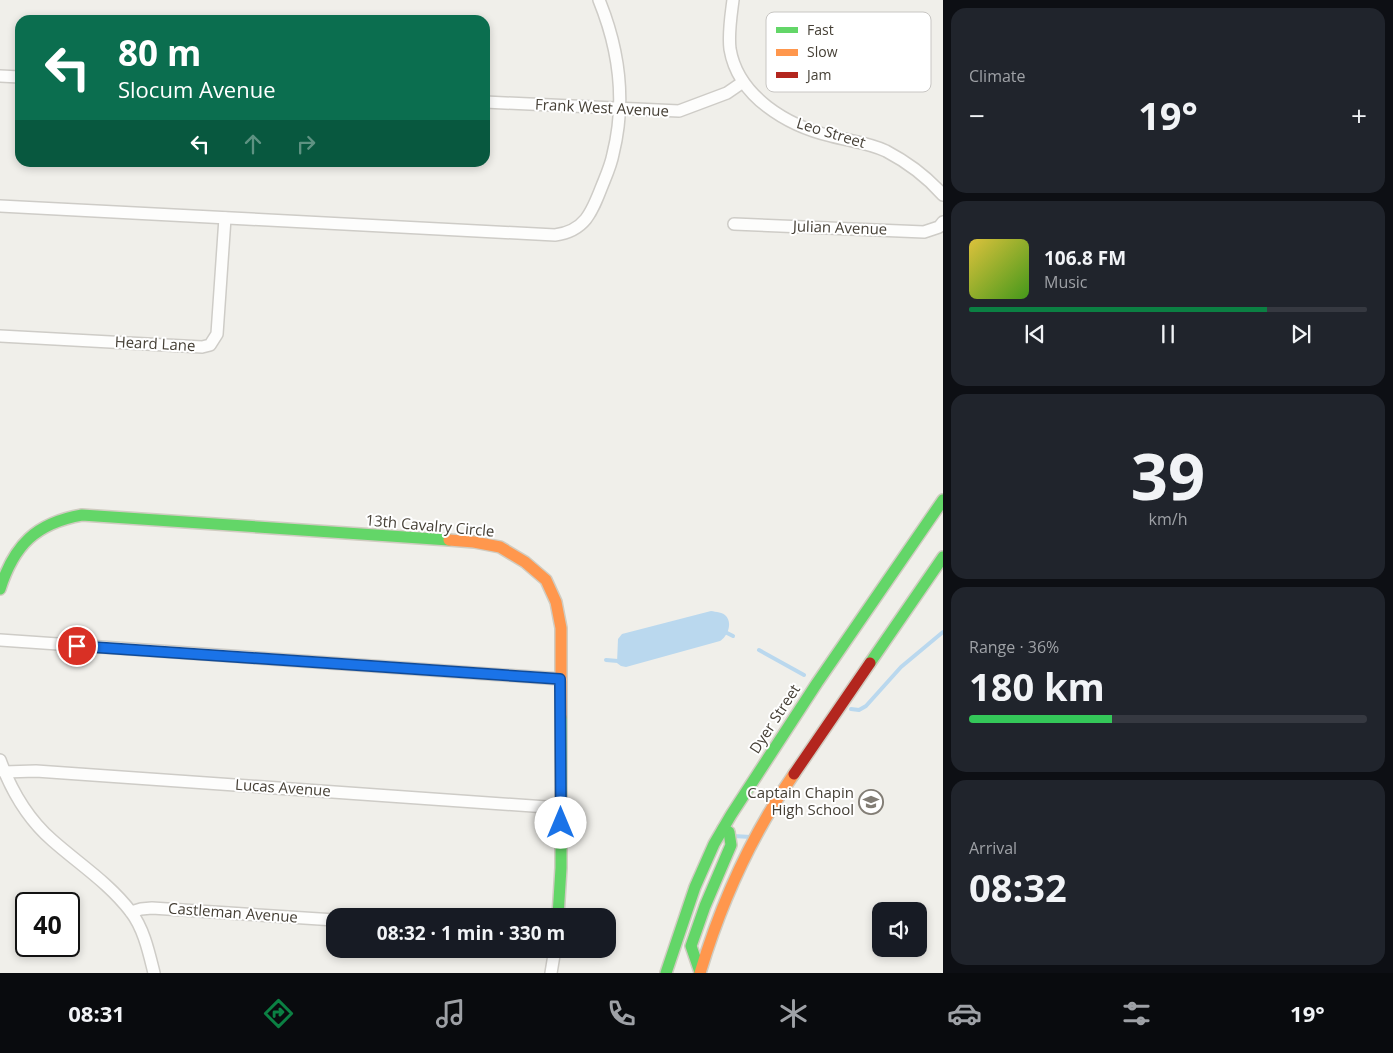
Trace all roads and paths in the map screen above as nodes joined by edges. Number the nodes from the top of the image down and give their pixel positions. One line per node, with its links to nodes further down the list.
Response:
1 (599, 0): 7 (street)
2 (733, 0): 5 (street, Leo Street)
3 (0, 76): 4 (street)
4 (15, 77)
5 (743, 82): 7 (street, Frank West Avenue); 8 (street, Leo Street)
6 (490, 102): 7 (street, Frank West Avenue)
7 (620, 109): 10 (street)
8 (943, 195)
9 (0, 206): 10 (street)
10 (225, 218): 13 (street, Heard Lane)
11 (943, 222): 12 (street, Julian Avenue)
12 (734, 224)
13 (0, 336)
14 (943, 501): 22 (main road, Dyer Street)
15 (943, 557): 27 (main road)
16 (0, 589): 18 (main road, 13th Cavalry Circle)
17 (0, 640): 18 (street)
18 (560, 679): 21 (main road, 13th Cavalry Circle)
19 (0, 760): 20 (street)
20 (4, 772): 21 (street, Lucas Avenue); 24 (street)
21 (561, 808): 23 (main road, 13th Cavalry Circle)
22 (723, 829): 27 (main road); 30 (main road, Dyer Street)
23 (558, 908)
24 (131, 912): 25 (street, Castleman Avenue); 28 (street)
25 (326, 919)
26 (554, 958): 29 (street)
27 (700, 972)
28 (154, 973)
29 (551, 973)
30 (666, 973)

